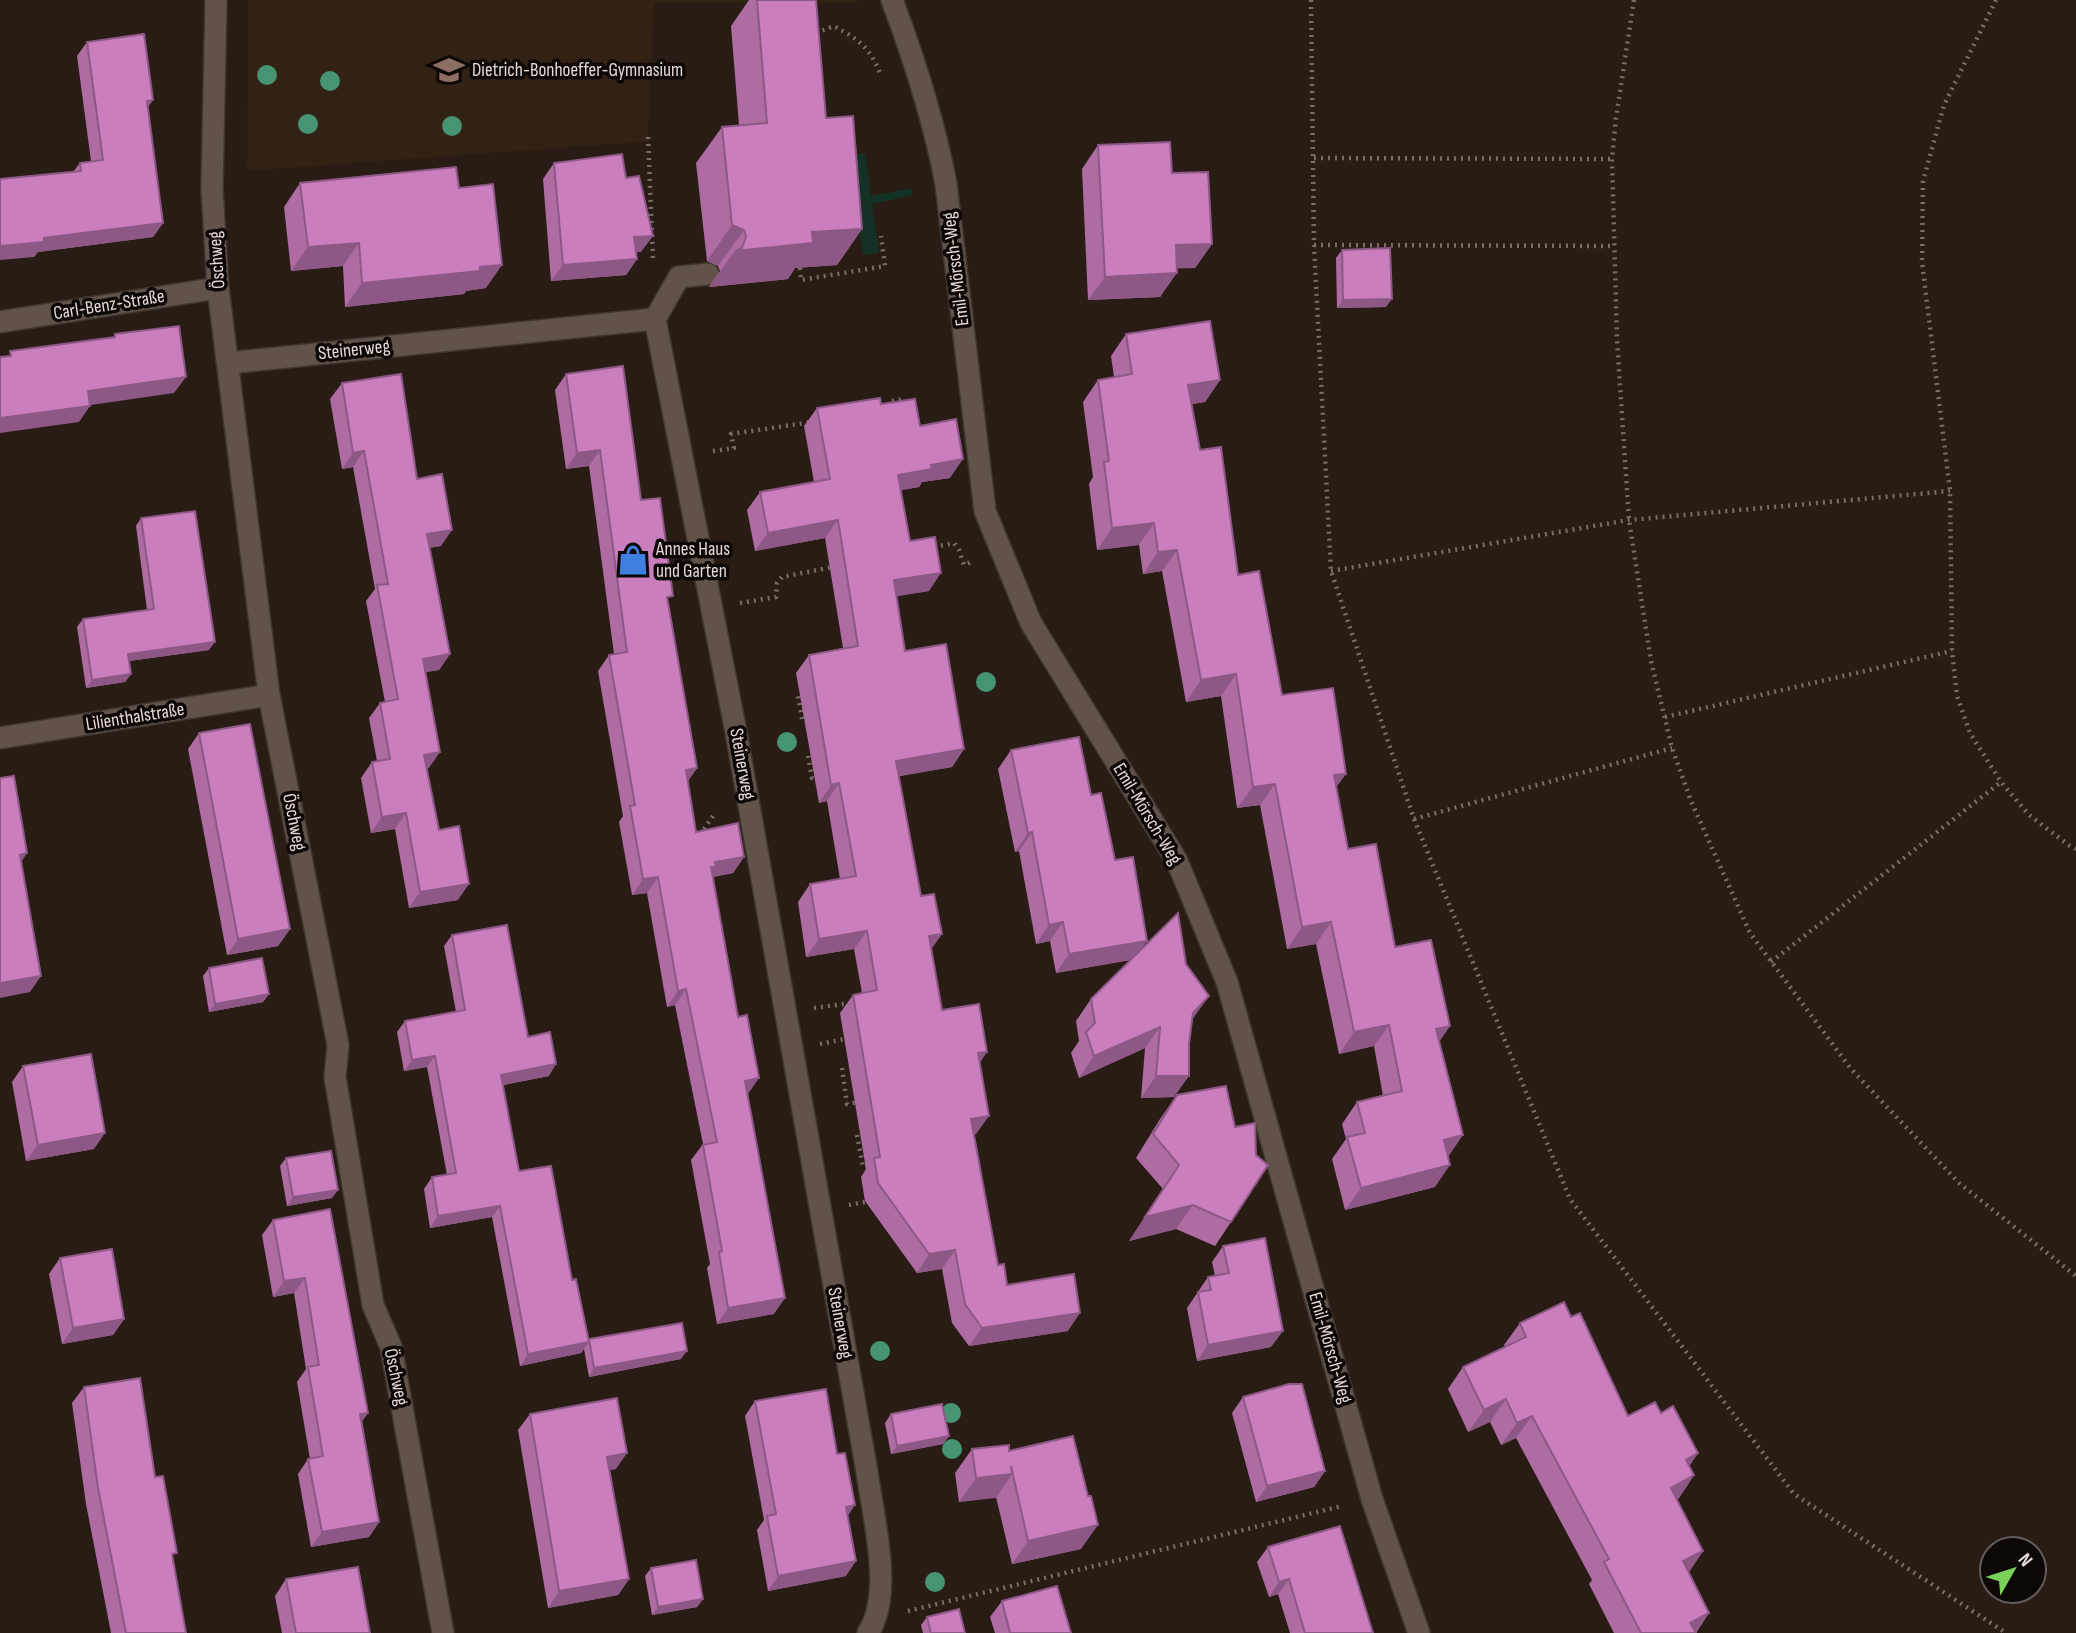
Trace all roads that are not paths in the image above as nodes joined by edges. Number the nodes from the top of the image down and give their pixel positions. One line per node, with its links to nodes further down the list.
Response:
1 (216, 0): 4 (street, Öschweg)
2 (892, 0): 12 (street, Emil-Mörsch-Weg)
3 (708, 274): 5 (street)
4 (218, 288): 6 (street, Carl-Benz-Straße); 7 (street, Öschweg)
5 (655, 319): 7 (street, Steinerweg); 11 (street, Steinerweg)
6 (0, 322)
7 (228, 363): 8 (street, Öschweg)
8 (269, 695): 9 (street, Lilienthalstraße); 10 (street, Öschweg)
9 (0, 738)
10 (443, 1633)
11 (868, 1633)
12 (1419, 1633)

